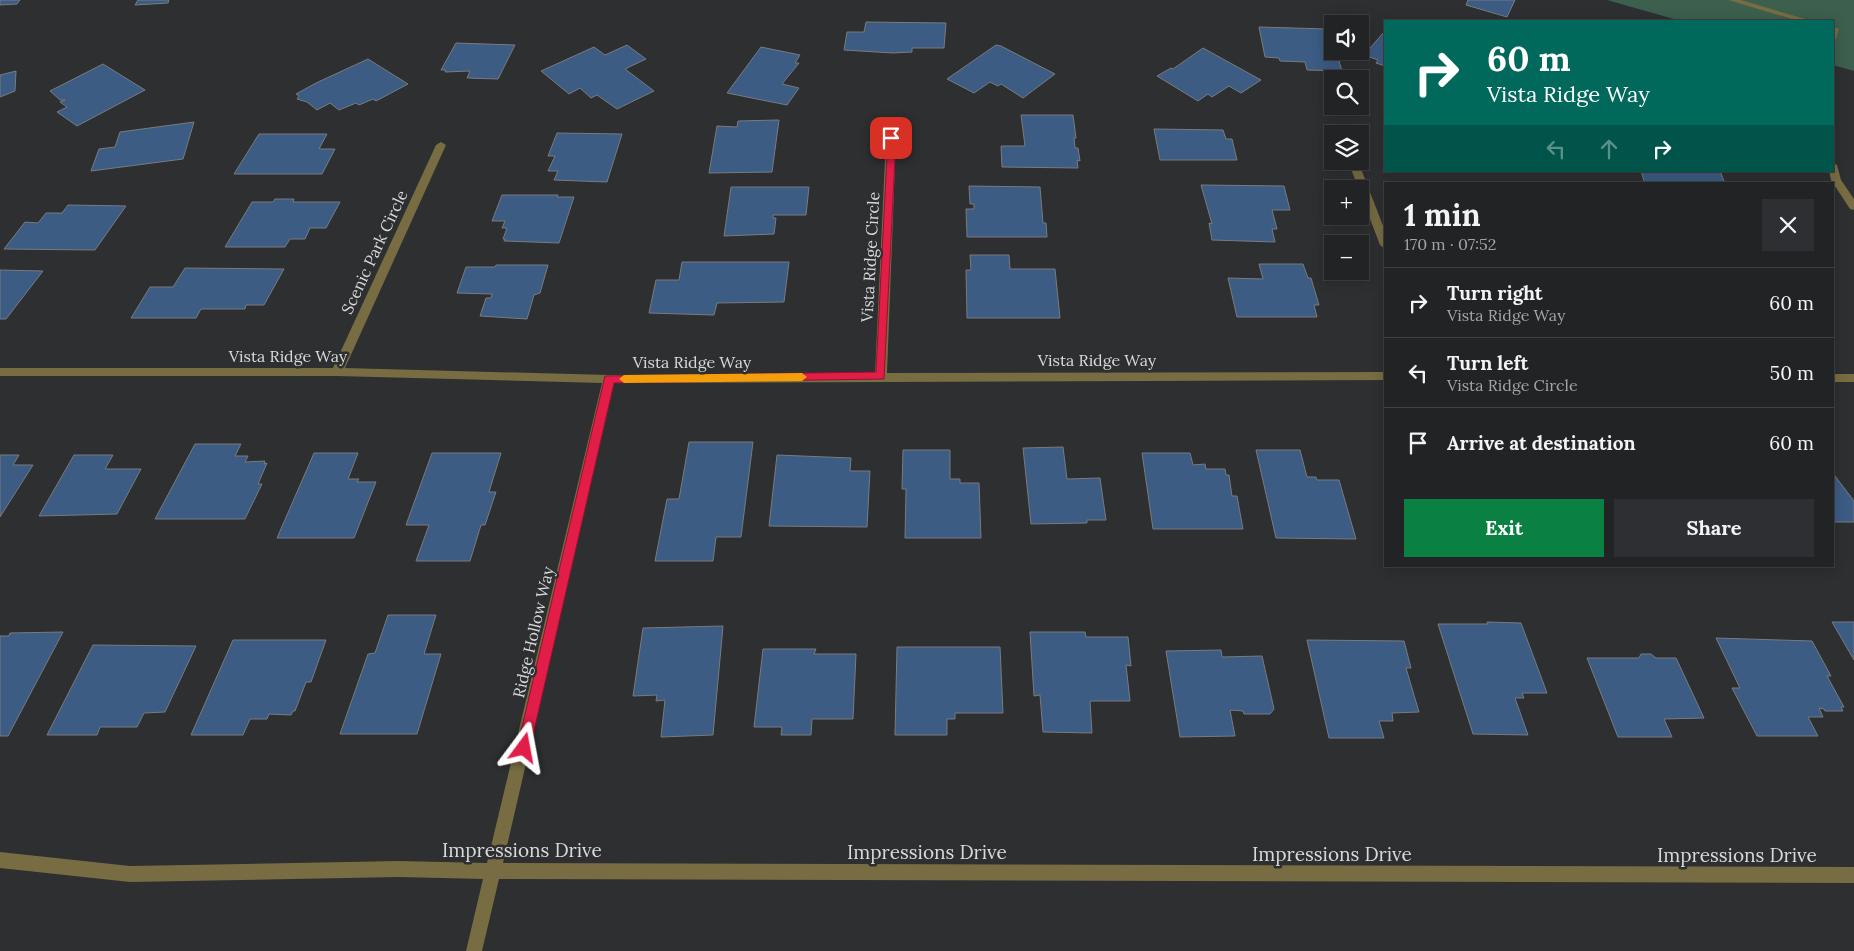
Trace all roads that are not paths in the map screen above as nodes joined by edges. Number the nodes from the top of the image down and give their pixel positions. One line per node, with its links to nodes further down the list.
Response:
1 (1732, 0): 2 (street)
2 (1804, 20)
3 (891, 138): 11 (street, Vista Ridge Circle)
4 (441, 145): 10 (street, Scenic Park Circle)
5 (1356, 170): 8 (street)
6 (1834, 172): 7 (street)
7 (1854, 207)
8 (1384, 242)
9 (0, 372): 10 (street, Vista Ridge Way)
10 (337, 372): 15 (street, Vista Ridge Way)
11 (881, 376): 12 (street, Vista Ridge Way); 15 (street, Vista Ridge Way)
12 (1384, 376)
13 (1834, 378): 14 (street)
14 (1854, 378)
15 (609, 379): 17 (street, Ridge Hollow Way)
16 (0, 860): 17 (street, Impressions Drive)
17 (494, 871): 18 (street, Impressions Drive); 19 (street, Ridge Hollow Way)
18 (1854, 875)
19 (474, 951)

